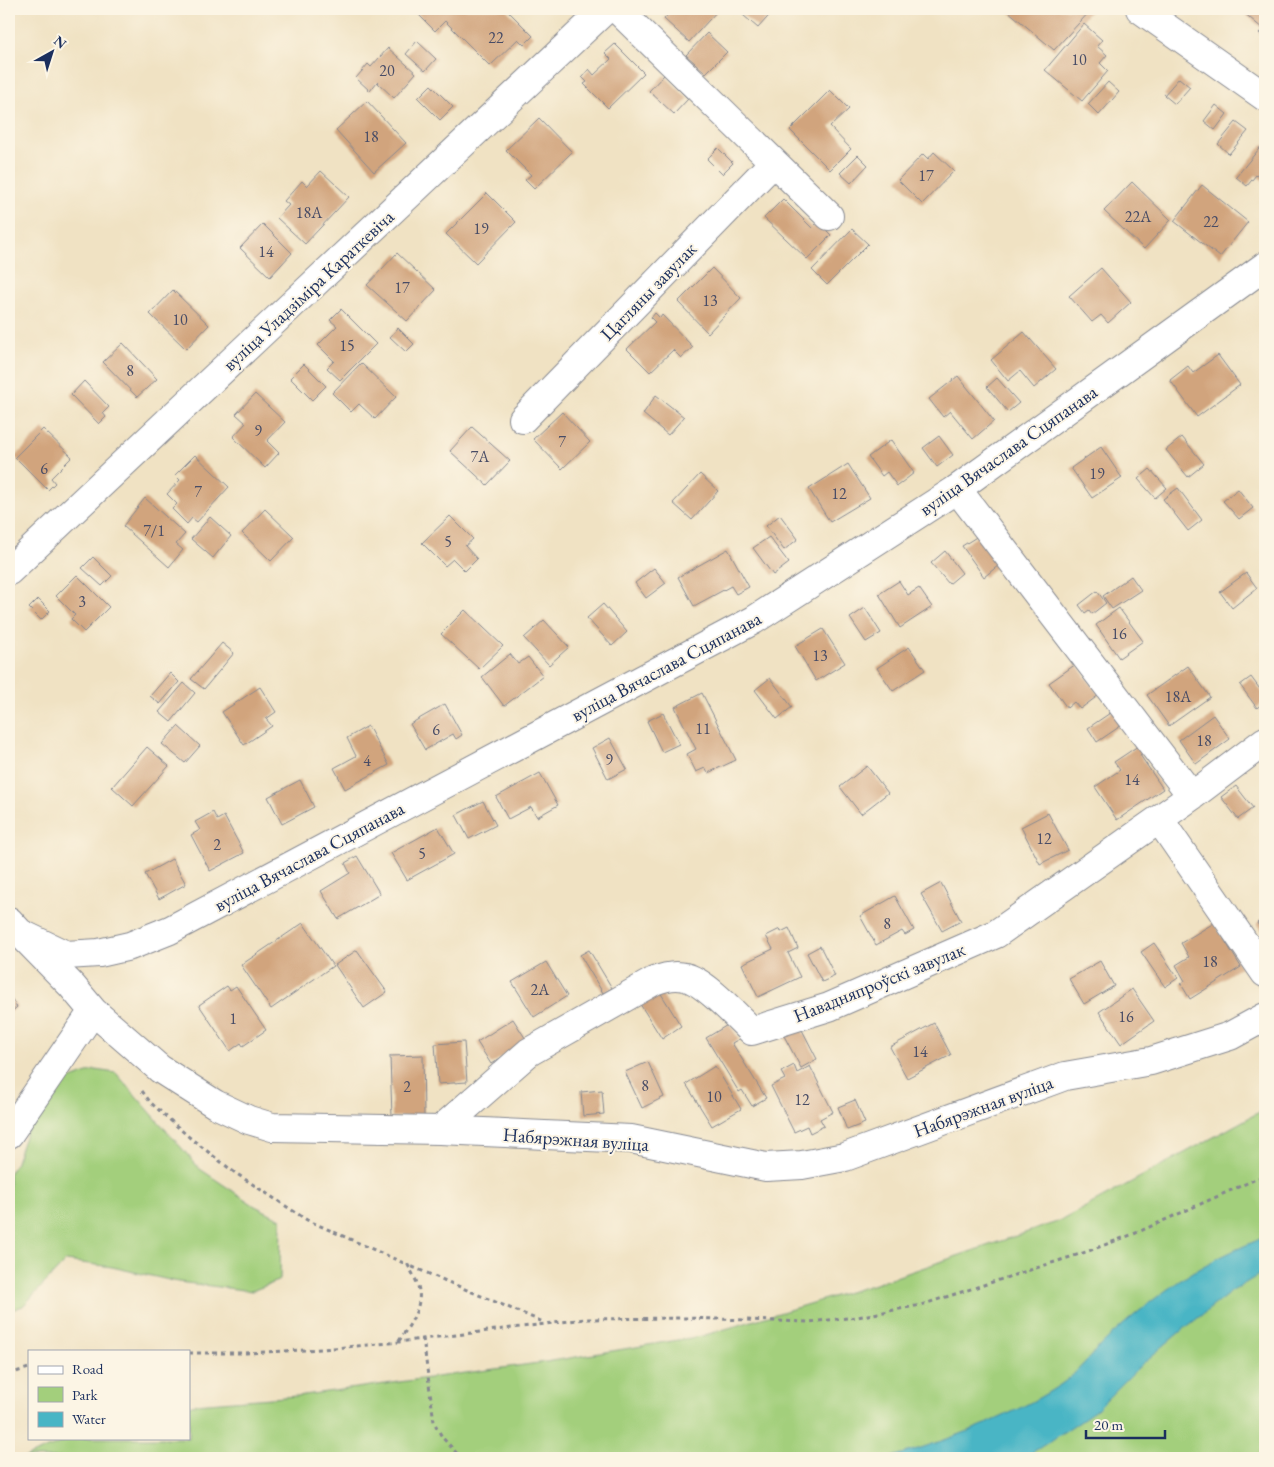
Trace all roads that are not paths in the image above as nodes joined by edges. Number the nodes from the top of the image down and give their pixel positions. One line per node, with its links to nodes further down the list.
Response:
1 (606, 9): 10 (street, вуліца Уладзіміра Караткевіча)
2 (618, 9): 5 (street)
3 (1140, 9): 4 (street)
4 (1265, 97)
5 (773, 163): 6 (street); 8 (street, Цагляны завулак)
6 (829, 216)
7 (1265, 266): 9 (street, вуліца Вячаслава Сцяпанава)
8 (523, 419)
9 (957, 489): 12 (street); 14 (street, вуліца Вячаслава Сцяпанава)
10 (9, 570)
11 (1265, 741): 12 (street, Навадняпроўскі завулак)
12 (1192, 796): 13 (street, Навадняпроўскі завулак)
13 (1159, 819): 15 (street); 18 (street, Навадняпроўскі завулак)
14 (14, 927): 16 (street, Набярэжная вуліца)
15 (1265, 973)
16 (93, 1011): 18 (street, Набярэжная вуліца); 19 (street)
17 (1265, 1017): 18 (street, Набярэжная вуліца)
18 (440, 1130)
19 (9, 1134)

